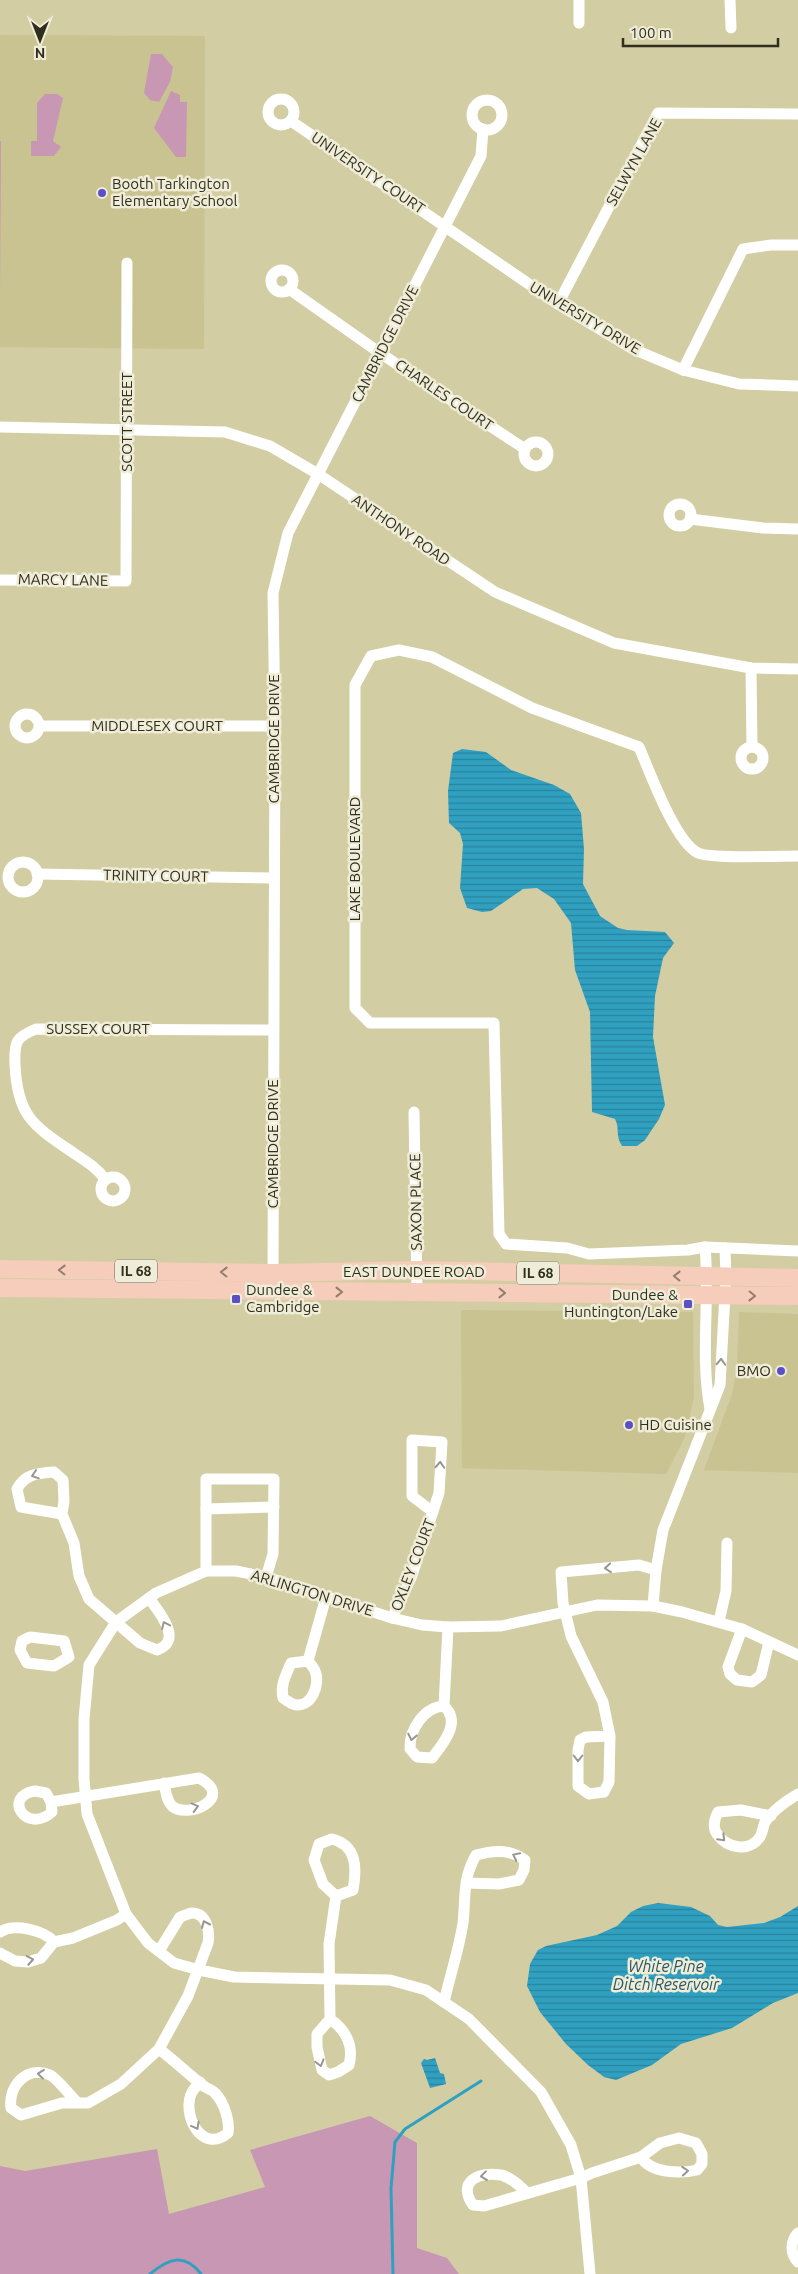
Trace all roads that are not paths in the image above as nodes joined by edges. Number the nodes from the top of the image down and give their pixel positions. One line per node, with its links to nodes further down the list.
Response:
1 (579, 0): 3 (street)
2 (730, 0): 4 (street)
3 (579, 23)
4 (731, 28)
5 (798, 114): 12 (street, SELWYN LANE)
6 (290, 121): 8 (street, UNIVERSITY COURT)
7 (483, 129): 8 (street, CAMBRIDGE DRIVE)
8 (445, 226): 12 (street, UNIVERSITY DRIVE); 13 (street, CAMBRIDGE DRIVE)
9 (798, 245): 14 (street)
10 (127, 263): 17 (street, SCOTT STREET)
11 (289, 289): 13 (street, CHARLES COURT)
12 (558, 304): 14 (street, UNIVERSITY DRIVE)
13 (380, 353): 18 (street, CHARLES COURT); 19 (street, CAMBRIDGE DRIVE)
14 (683, 370): 15 (street, UNIVERSITY DRIVE)
15 (798, 386)
16 (0, 427): 17 (street, ANTHONY ROAD)
17 (127, 429): 19 (street, ANTHONY ROAD); 23 (street, SCOTT STREET)
18 (525, 449)
19 (318, 474): 24 (street, ANTHONY ROAD); 27 (street, CAMBRIDGE DRIVE)
20 (690, 519): 21 (street)
21 (798, 529)
22 (0, 580): 23 (street, MARCY LANE)
23 (126, 581)
24 (751, 668): 25 (street, ANTHONY ROAD); 28 (street)
25 (798, 669)
26 (40, 726): 27 (street, MIDDLESEX COURT)
27 (275, 726): 31 (street, CAMBRIDGE DRIVE)
28 (752, 747)
29 (798, 856): 35 (street, LAKE BOULEVARD)
30 (37, 874): 31 (street, TRINITY COURT)
31 (274, 878): 32 (street, CAMBRIDGE DRIVE)
32 (272, 1030): 34 (street, SUSSEX COURT); 40 (street, CAMBRIDGE DRIVE)
33 (414, 1112): 39 (street, SAXON PLACE)
34 (105, 1179)
35 (705, 1247): 36 (street, LAKE BOULEVARD); 41 (street)
36 (725, 1248): 37 (street, LAKE BOULEVARD); 42 (street)
37 (798, 1251)
38 (0, 1269): 40 (main road, EAST DUNDEE ROAD / IL 68, one-way to 38)
39 (417, 1270): 40 (main road, EAST DUNDEE ROAD / IL 68); 41 (main road, EAST DUNDEE ROAD / IL 68, one-way to 39); 46 (street, SAXON PLACE)
40 (273, 1273): 45 (street, CAMBRIDGE DRIVE)
41 (708, 1276): 42 (main road, EAST DUNDEE ROAD / IL 68); 47 (street)
42 (726, 1276): 43 (main road, EAST DUNDEE ROAD / IL 68); 48 (street)
43 (798, 1278)
44 (0, 1288): 45 (main road, EAST DUNDEE ROAD / IL 68)
45 (273, 1291): 46 (main road, EAST DUNDEE ROAD / IL 68, one-way to 46)
46 (417, 1292): 47 (main road, EAST DUNDEE ROAD / IL 68, one-way to 47)
47 (706, 1295): 48 (main road, EAST DUNDEE ROAD / IL 68); 50 (street)
48 (725, 1295): 49 (main road, EAST DUNDEE ROAD / IL 68, one-way to 49); 50 (street, one-way to 48)
49 (798, 1296)
50 (710, 1409): 56 (street)
51 (274, 1507): 52 (street); 52 (street); 58 (street)
52 (206, 1509): 57 (street)
53 (432, 1512): 53 (street, OXLEY COURT, one-way to 53); 63 (street, OXLEY COURT)
54 (62, 1514): 54 (street, one-way to 54); 64 (street)
55 (727, 1543): 65 (street)
56 (656, 1570): 61 (street); 62 (street, one-way to 62)
57 (206, 1571): 58 (street, ARLINGTON DRIVE); 60 (street, ARLINGTON DRIVE)
58 (266, 1577): 59 (street, ARLINGTON DRIVE)
59 (326, 1597): 63 (street, ARLINGTON DRIVE); 71 (street)
60 (149, 1598): 64 (street, ARLINGTON DRIVE); 64 (street, one-way to 60)
61 (653, 1606): 62 (street, ARLINGTON DRIVE); 65 (street, ARLINGTON DRIVE)
62 (565, 1611): 66 (street, ARLINGTON DRIVE); 74 (street)
63 (392, 1618): 66 (street, ARLINGTON DRIVE)
64 (116, 1622): 72 (street, ARLINGTON DRIVE)
65 (719, 1622): 67 (street, ARLINGTON DRIVE)
66 (448, 1627): 73 (street)
67 (742, 1629): 68 (street, ARLINGTON DRIVE); 68 (street)
68 (769, 1642): 69 (street, ARLINGTON DRIVE)
69 (798, 1656)
70 (69, 1657): 72 (street)
71 (308, 1661)
72 (88, 1666): 77 (street, ARLINGTON DRIVE)
73 (444, 1706): 73 (street, one-way to 73)
74 (610, 1736): 74 (street, one-way to 74)
75 (164, 1784): 77 (street)
76 (798, 1794): 79 (street)
77 (85, 1797): 78 (street); 82 (street, ARLINGTON DRIVE)
78 (51, 1802)
79 (771, 1816): 79 (street, one-way to 79)
80 (466, 1883): 80 (street, one-way to 80); 89 (street)
81 (336, 1896): 81 (street); 88 (street)
82 (126, 1914): 84 (street); 85 (street, ARLINGTON DRIVE)
83 (0, 1932): 84 (street)
84 (54, 1942): 86 (street, one-way to 84)
85 (159, 1951): 87 (street, ARLINGTON DRIVE); 87 (street, one-way to 85)
86 (0, 1953)
87 (198, 1970): 88 (street, ARLINGTON DRIVE); 91 (street)
88 (330, 1980): 89 (street, ARLINGTON DRIVE); 90 (street)
89 (444, 2002): 95 (street, ARLINGTON DRIVE)
90 (330, 2019): 90 (street, one-way to 90)
91 (159, 2048): 92 (street); 93 (street)
92 (200, 2082): 92 (street, one-way to 92)
93 (78, 2103): 93 (street, one-way to 93)
94 (641, 2156): 94 (street, one-way to 94); 95 (street)
95 (581, 2178): 96 (street); 99 (street, ARLINGTON DRIVE)
96 (527, 2192): 96 (street, one-way to 96)
97 (798, 2233): 98 (street)
98 (798, 2262)
99 (590, 2274)

